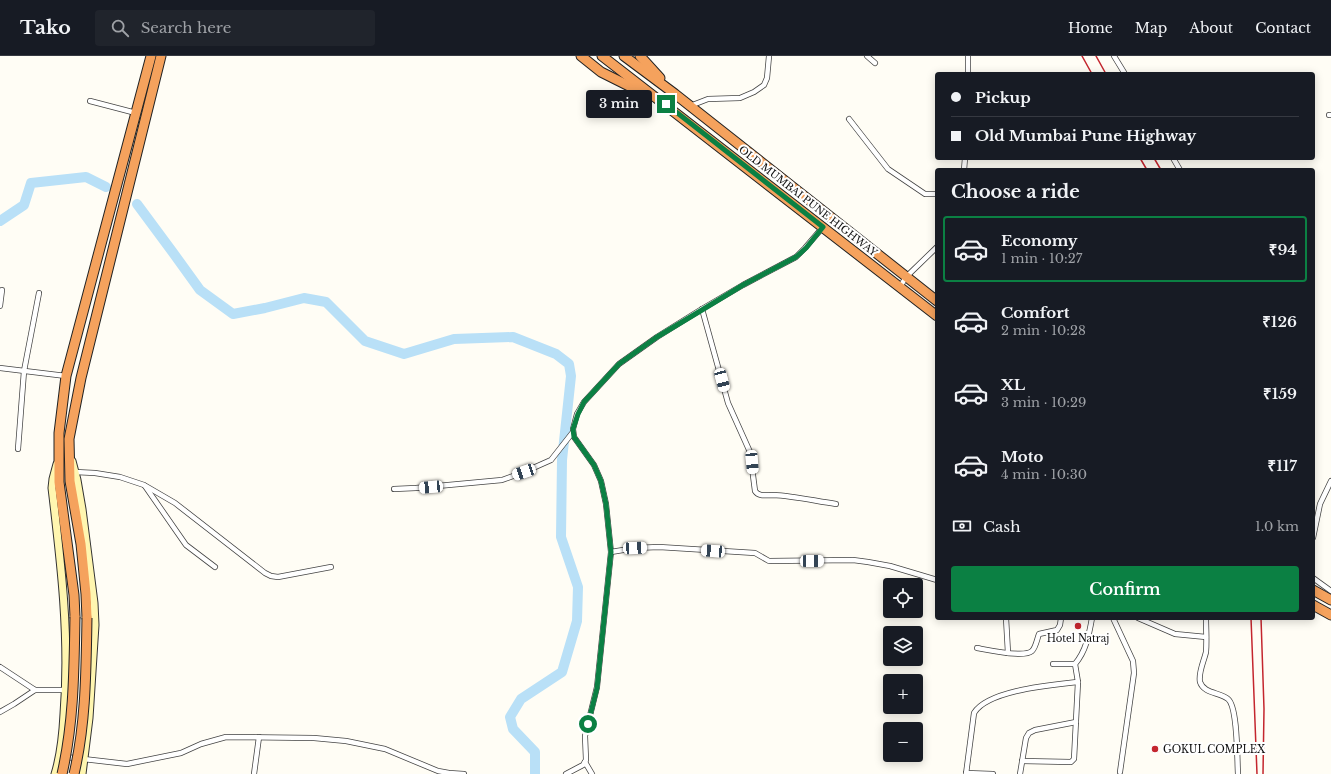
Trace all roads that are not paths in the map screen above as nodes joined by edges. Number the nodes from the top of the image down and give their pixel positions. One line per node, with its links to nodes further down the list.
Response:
1 (151, 56): 18 (highway)
2 (161, 56): 36 (highway)
3 (581, 56): 16 (highway)
4 (624, 56): 14 (highway)
5 (640, 56): 14 (highway)
6 (769, 56): 17 (street)
7 (867, 56): 11 (street)
8 (968, 56): 12 (street)
9 (1114, 56): 13 (street)
10 (605, 59): 16 (highway)
11 (874, 62)
12 (968, 72)
13 (1124, 72)
14 (675, 94): 17 (highway, OLD MUMBAI PUNE HIGHWAY)
15 (90, 101): 18 (street)
16 (666, 104): 21 (highway, OLD MUMBAI PUNE HIGHWAY)
17 (690, 106): 23 (highway, OLD MUMBAI PUNE HIGHWAY)
18 (136, 113): 33 (highway)
19 (849, 119): 20 (street)
20 (935, 194)
21 (823, 227): 24 (highway, OLD MUMBAI PUNE HIGHWAY); 29 (street)
22 (935, 249): 23 (street)
23 (906, 277): 24 (street); 27 (highway, OLD MUMBAI PUNE HIGHWAY)
24 (900, 287): 30 (highway, OLD MUMBAI PUNE HIGHWAY)
25 (2, 290): 28 (street)
26 (40, 293): 32 (street)
27 (935, 299)
28 (0, 306)
29 (702, 310): 34 (street); 42 (street)
30 (935, 314)
31 (0, 368): 32 (street)
32 (24, 371): 33 (street); 35 (street)
33 (66, 376): 37 (highway)
34 (572, 434): 41 (street); 44 (street)
35 (18, 449)
36 (69, 453): 38 (street); 80 (highway, bridge)
37 (59, 456): 68 (street); 79 (highway, bridge)
38 (75, 472): 40 (street); 73 (street)
39 (1331, 481): 43 (street)
40 (144, 485): 45 (street); 46 (street)
41 (394, 489)
42 (836, 504)
43 (1315, 528)
44 (611, 552): 47 (street); 75 (street)
45 (215, 567)
46 (331, 567)
47 (935, 579)
48 (1315, 579): 50 (street)
49 (1315, 591): 51 (highway)
50 (1331, 591)
51 (1331, 600)
52 (1315, 606): 53 (highway)
53 (1331, 615)
54 (1006, 620): 62 (street)
55 (1061, 620): 62 (street)
56 (1092, 620): 64 (street)
57 (1114, 620): 76 (street)
58 (1143, 620): 60 (street)
59 (1206, 620): 60 (street)
60 (1206, 637): 88 (street)
61 (977, 648): 62 (street)
62 (1008, 653)
63 (1053, 664): 64 (street)
64 (1075, 664): 66 (street)
65 (0, 667): 67 (street)
66 (1078, 682): 70 (street); 77 (street)
67 (35, 690): 68 (street); 69 (street)
68 (66, 690): 72 (street)
69 (0, 712)
70 (1076, 722): 74 (street); 74 (street)
71 (259, 737): 73 (street); 82 (street); 83 (street)
72 (59, 756): 73 (street); 78 (street)
73 (85, 760): 81 (street)
74 (1022, 761): 87 (street)
75 (585, 762): 84 (street); 85 (street)
76 (1120, 772)
77 (966, 773): 86 (street)
78 (55, 774)
79 (62, 774)
80 (74, 774)
81 (82, 774)
82 (254, 774)
83 (463, 774)
84 (566, 774)
85 (592, 774)
86 (993, 774)
87 (1020, 774)
88 (1238, 774)

